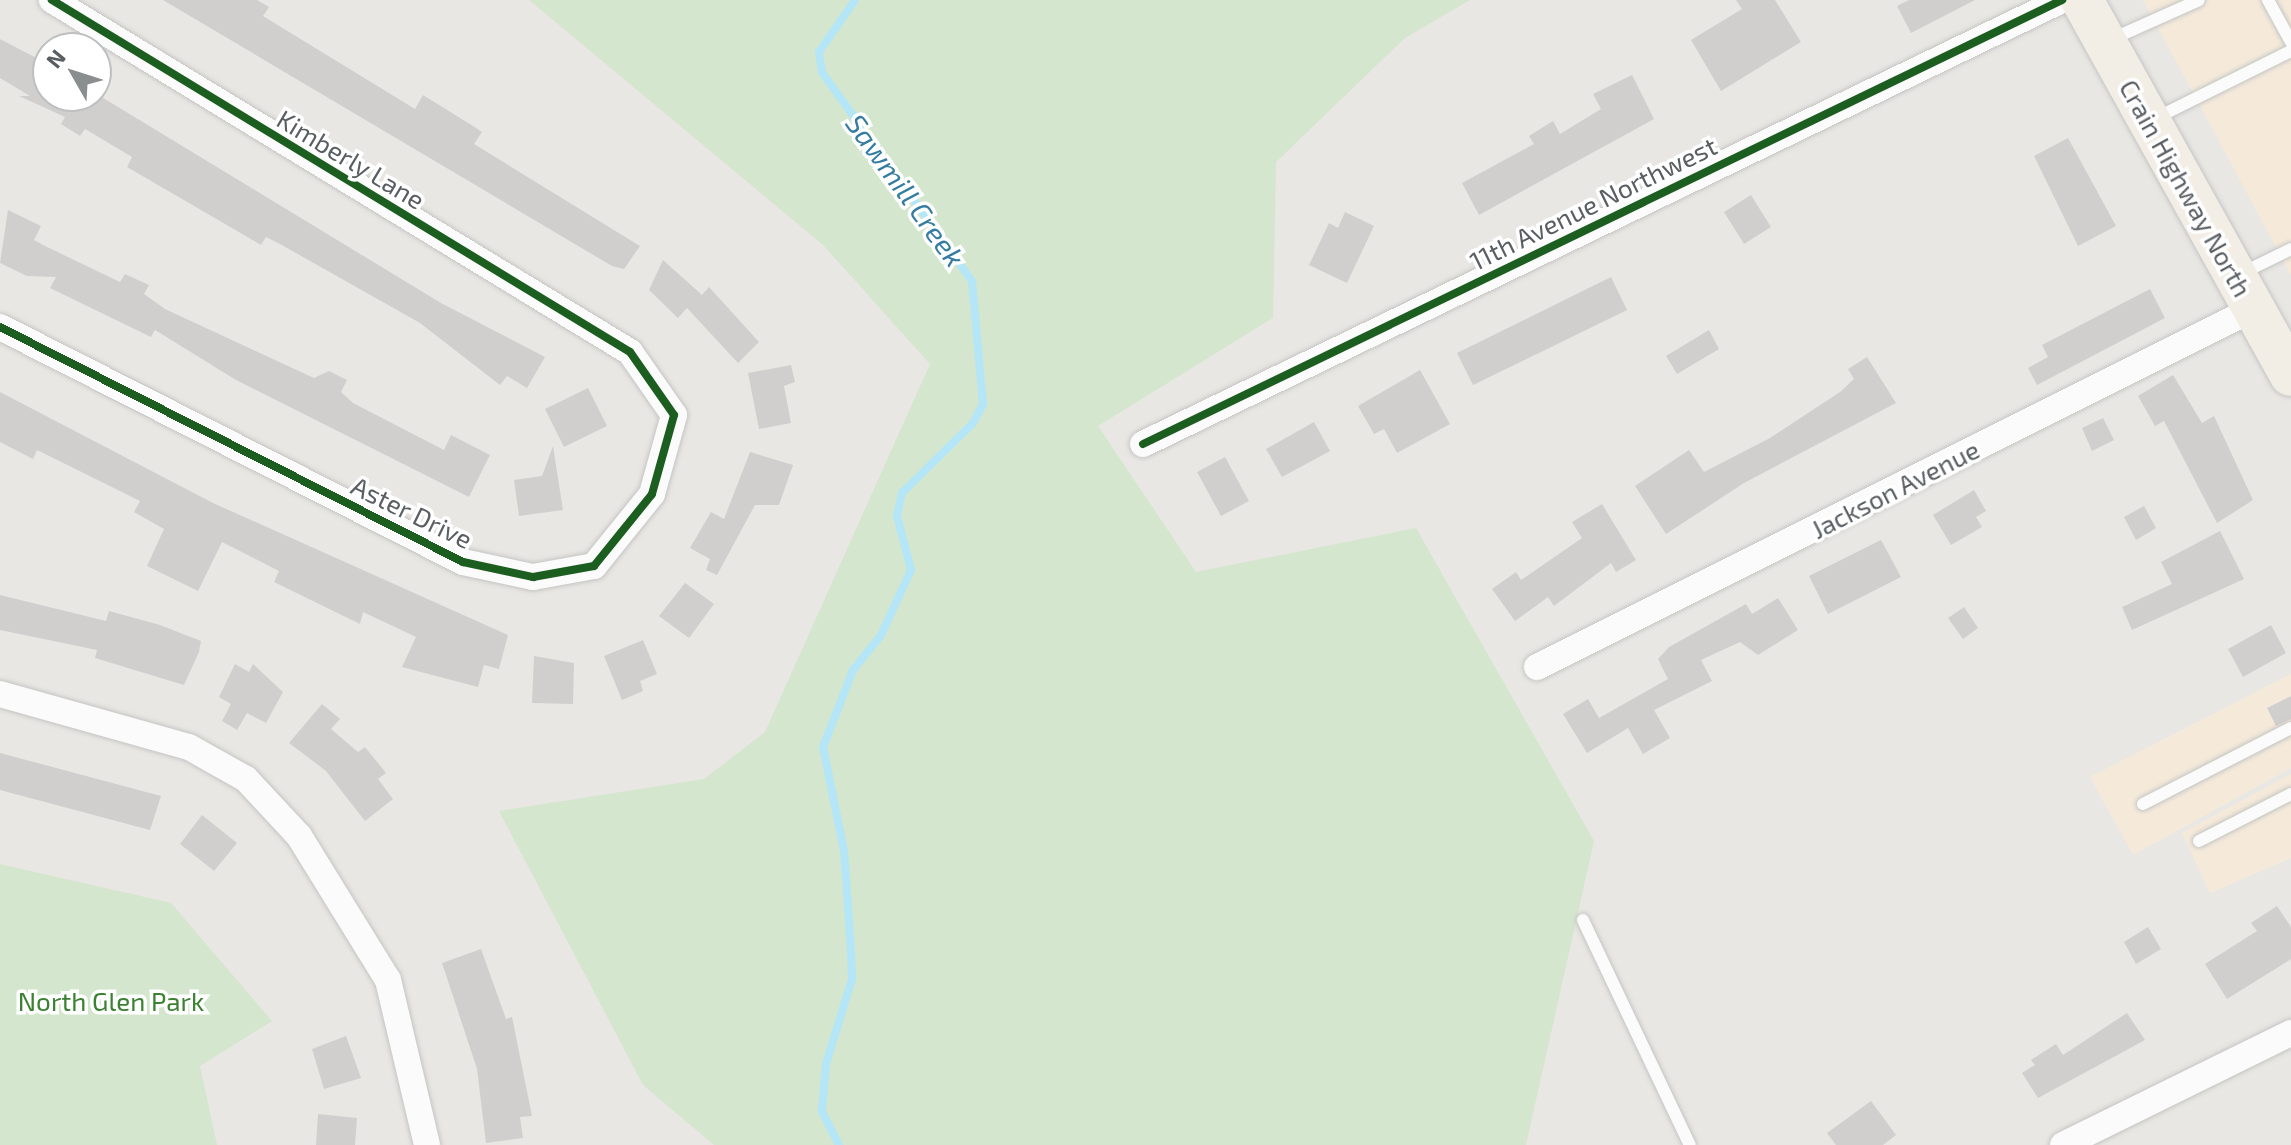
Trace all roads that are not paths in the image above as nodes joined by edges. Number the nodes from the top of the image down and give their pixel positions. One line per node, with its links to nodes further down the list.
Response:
1 (52, 0): 13 (street, Kimberly Lane)
2 (2062, 0): 15 (street, 11th Avenue Northwest)
3 (2082, 0): 6 (main road, Crain Highway North)
4 (2199, 0): 6 (lane)
5 (2268, 0): 7 (lane)
6 (2105, 42): 9 (main road, Crain Highway North)
7 (2291, 42)
8 (2291, 51): 9 (lane)
9 (2149, 121): 11 (main road, Crain Highway North)
10 (2291, 249): 11 (lane)
11 (2259, 313): 14 (main road, Crain Highway North); 16 (street, Jackson Avenue)
12 (0, 327): 13 (street, Aster Drive)
13 (630, 352)
14 (2291, 375)
15 (1143, 444)
16 (1537, 667)
17 (0, 694): 24 (street)
18 (2291, 728): 20 (lane)
19 (2291, 794): 21 (lane)
20 (2143, 804)
21 (2199, 841)
22 (1583, 920): 25 (lane)
23 (2291, 1033): 26 (street)
24 (427, 1145)
25 (1690, 1145)
26 (2063, 1145)

